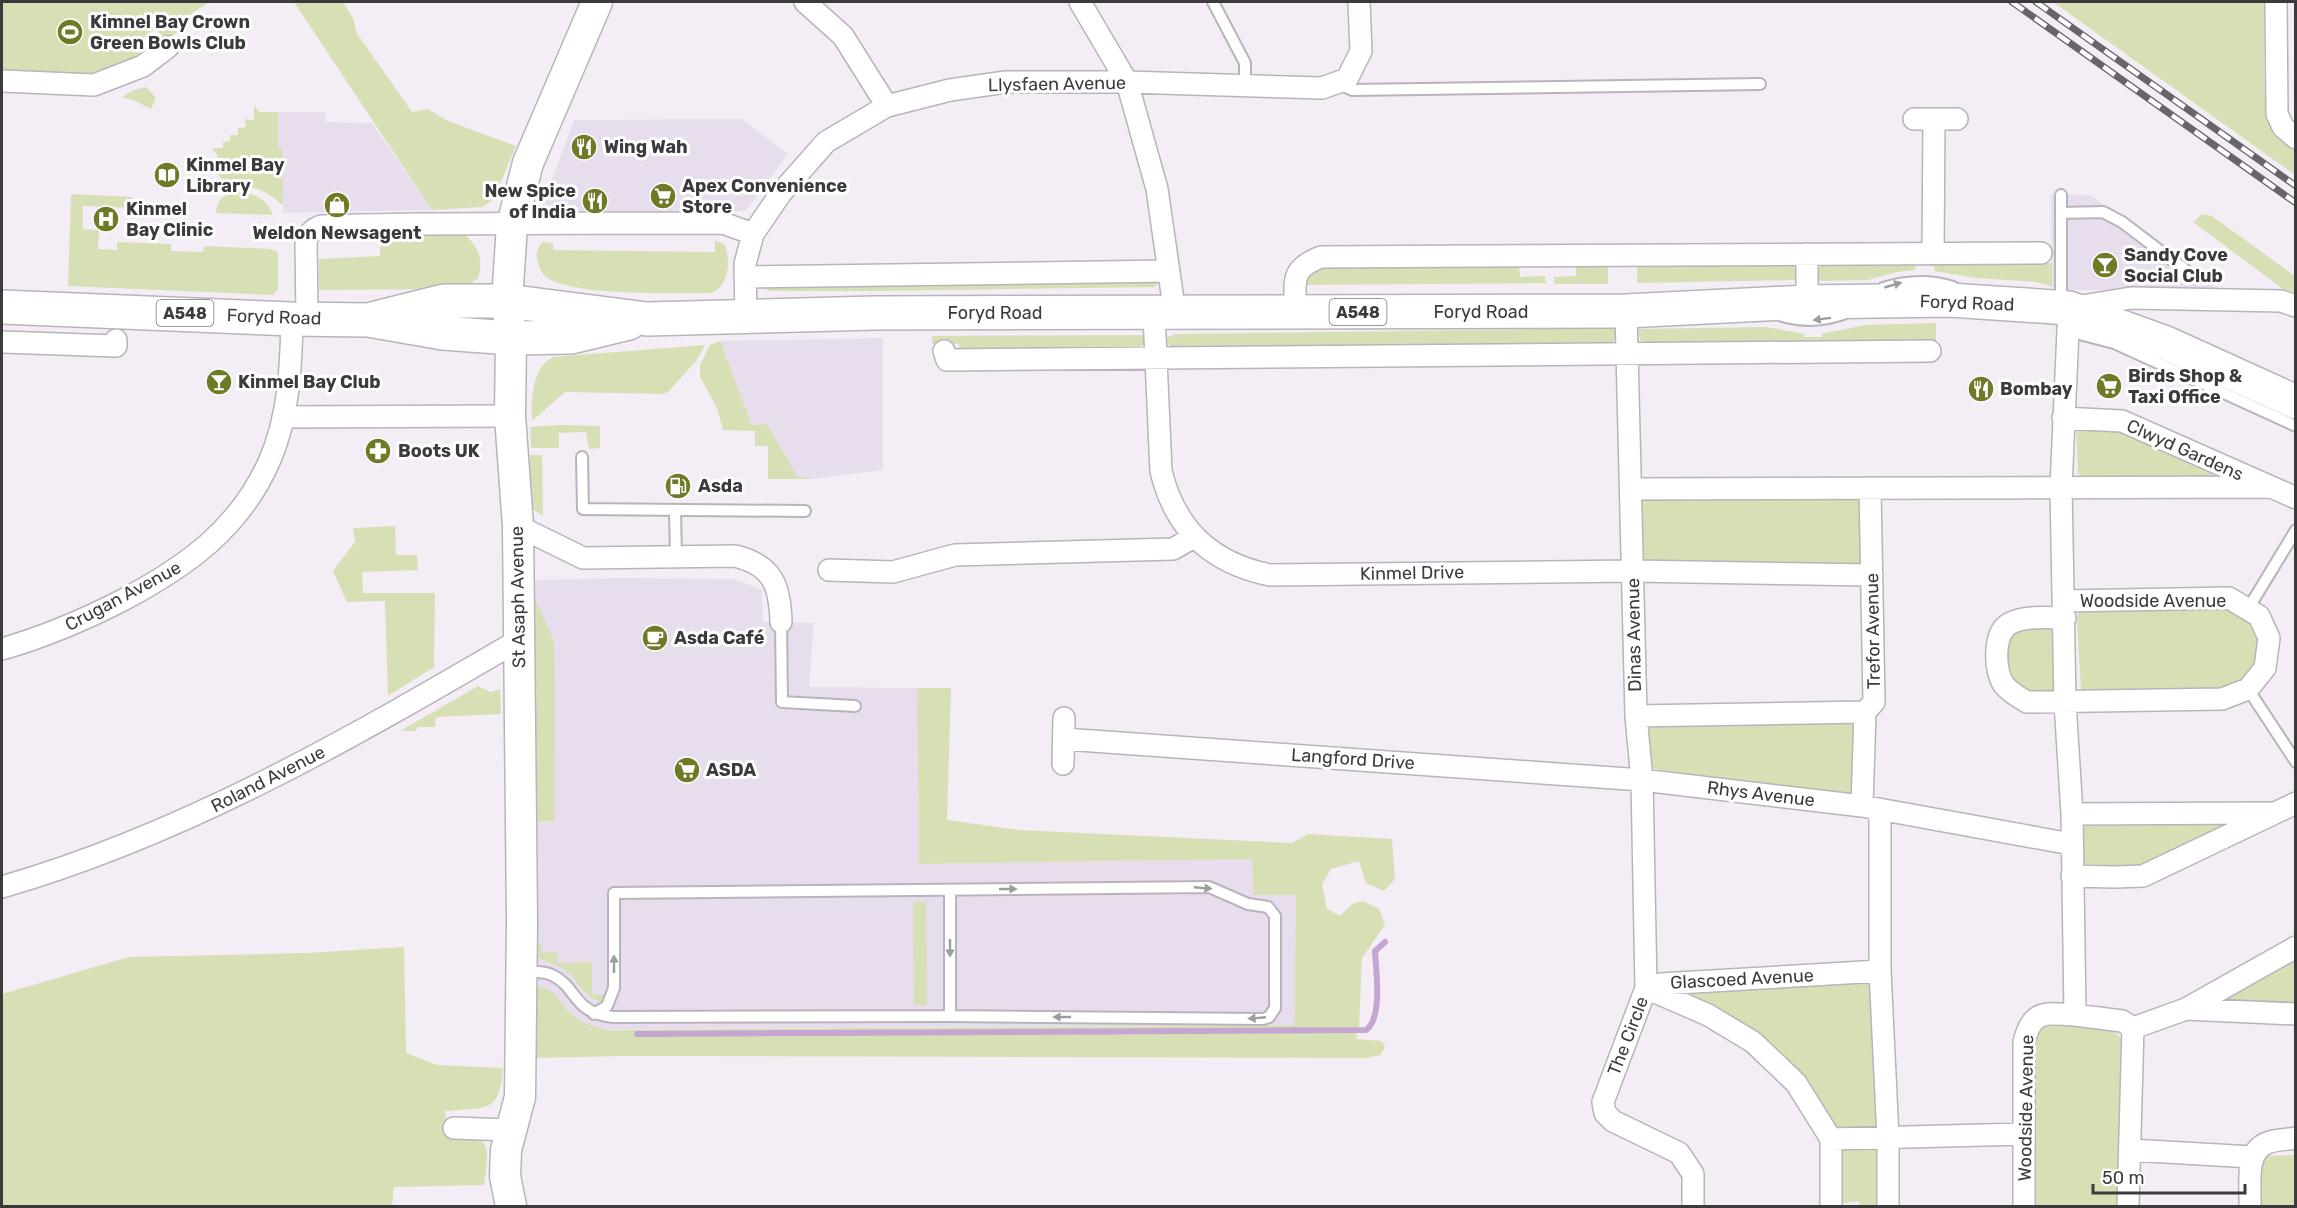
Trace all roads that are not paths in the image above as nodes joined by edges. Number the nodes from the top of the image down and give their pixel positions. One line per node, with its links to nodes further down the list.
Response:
1 (597, 2): 18 (street, St Asaph Avenue)
2 (805, 2): 13 (street)
3 (1080, 2): 9 (street, Kinmel Drive)
4 (1213, 2): 12 (lane)
5 (1359, 2): 10 (street)
6 (2276, 2): 15 (street)
7 (168, 47): 8 (street)
8 (2, 81)
9 (1127, 82): 12 (street, Llysfaen Avenue); 13 (street, Llysfaen Avenue); 23 (street, Kinmel Drive)
10 (1336, 83): 11 (lane); 12 (street, Llysfaen Avenue)
11 (1760, 84)
12 (1245, 85)
13 (887, 106): 19 (street, Llysfaen Avenue)
14 (1957, 119): 22 (street)
15 (2295, 138)
16 (2061, 195): 17 (lane)
17 (2061, 213): 25 (lane); 37 (lane)
18 (513, 225): 19 (street); 26 (street, St Asaph Avenue); 38 (street, Crugan Avenue)
19 (753, 234): 24 (street, Llysfaen Avenue)
20 (2041, 253): 22 (street)
21 (1807, 254): 22 (street); 28 (street); 34 (street)
22 (1933, 254)
23 (1169, 271): 24 (street); 35 (street, Kinmel Drive)
24 (745, 277): 36 (street, Llysfaen Avenue)
25 (2196, 278)
26 (507, 301): 39 (main road); 40 (main road, Foryd Road / A548); 41 (street, St Asaph Avenue)
27 (1877, 301): 28 (main road, Foryd Road / A548); 29 (main road, Foryd Road / A548); 30 (lane, one-way to 30)
28 (1822, 302): 29 (lane, one-way to 29); 30 (main road, Foryd Road / A548)
29 (2004, 304): 37 (main road, Foryd Road / A548)
30 (1746, 305): 33 (main road, Foryd Road / A548)
31 (2295, 306): 37 (street)
32 (2, 307): 38 (main road, Foryd Road / A548)
33 (1626, 311): 34 (main road, Foryd Road / A548); 46 (street, Dinas Avenue)
34 (1296, 313): 35 (main road, Foryd Road / A548)
35 (1165, 314): 36 (main road, Foryd Road / A548); 47 (street, Kinmel Drive)
36 (746, 316): 39 (main road, Foryd Road / A548)
37 (2066, 316): 48 (main road, Foryd Road / A548); 51 (street, Woodside Avenue); 52 (lane)
38 (300, 319): 40 (main road, Foryd Road / A548); 50 (street, Crugan Avenue)
39 (647, 319): 41 (main road, Foryd Road / A548)
40 (368, 320): 41 (main road)
41 (511, 338): 49 (street, St Asaph Avenue)
42 (116, 340): 43 (street)
43 (2, 342)
44 (944, 351): 47 (street)
45 (1930, 351): 46 (street)
46 (1628, 353): 47 (street); 57 (street, Dinas Avenue)
47 (1157, 358): 63 (street, Kinmel Drive)
48 (2295, 402)
49 (510, 416): 50 (street); 61 (street, St Asaph Avenue)
50 (283, 417): 72 (street, Crugan Avenue)
51 (2064, 418): 54 (street, Woodside Avenue); 55 (street, Clwyd Gardens)
52 (2295, 426)
53 (582, 458): 59 (lane)
54 (2061, 487): 55 (street, Clwyd Gardens); 56 (street); 69 (street, Woodside Avenue)
55 (2270, 487): 58 (street, Clwyd Gardens)
56 (1870, 488): 57 (street); 67 (street, Trefor Avenue)
57 (1631, 489): 66 (street, Dinas Avenue)
58 (2295, 498)
59 (675, 510): 60 (lane); 64 (lane)
60 (805, 510)
61 (518, 526): 64 (street); 71 (street, St Asaph Avenue)
62 (2295, 530): 68 (lane)
63 (1194, 537): 65 (street); 66 (street, Kinmel Drive)
64 (676, 557): 70 (street)
65 (829, 570)
66 (1633, 571): 67 (street, Kinmel Drive); 77 (street, Dinas Avenue)
67 (1872, 575): 76 (street, Trefor Avenue)
68 (2248, 609): 69 (street, Woodside Avenue); 73 (street, Woodside Avenue)
69 (2065, 610): 74 (street, Woodside Avenue); 74 (street, Woodside Avenue)
70 (781, 622): 75 (lane)
71 (519, 639): 87 (street, Roland Avenue); 91 (street, St Asaph Avenue)
72 (2, 649)
73 (2248, 689): 74 (street, Woodside Avenue); 78 (lane)
74 (2065, 702): 84 (street, Woodside Avenue)
75 (855, 706)
76 (1865, 712): 77 (street); 82 (street, Trefor Avenue)
77 (1636, 716): 80 (street, Dinas Avenue)
78 (2295, 762)
79 (1063, 764): 80 (street, Langford Drive)
80 (1642, 780): 82 (street, Rhys Avenue); 92 (street, The Circle)
81 (2295, 803): 83 (street)
82 (1871, 808): 85 (street, Rhys Avenue); 90 (street, Trefor Avenue)
83 (2275, 813): 84 (street); 86 (street)
84 (2072, 814): 85 (street, Woodside Avenue)
85 (2071, 844): 86 (street, Woodside Avenue)
86 (2072, 876): 96 (street, Woodside Avenue)
87 (2, 887)
88 (950, 890): 94 (lane, one-way to 88); 97 (lane, one-way to 97); 97 (lane, one-way to 97)
89 (2295, 947): 93 (street)
90 (1880, 970): 92 (street, Glascoed Avenue); 102 (street)
91 (521, 971): 94 (lane); 100 (street, St Asaph Avenue)
92 (1646, 988): 104 (street, Glascoed Avenue); 108 (street, The Circle)
93 (2186, 1009): 95 (street); 98 (street)
94 (594, 1014): 97 (lane)
95 (2295, 1014)
96 (2075, 1015): 98 (street, Woodside Avenue); 101 (street, Woodside Avenue)
97 (950, 1016)
98 (2133, 1028): 105 (street)
99 (454, 1128): 100 (street)
100 (512, 1130): 107 (street, St Asaph Avenue)
101 (2023, 1134): 102 (street); 111 (street, Woodside Avenue)
102 (1888, 1137): 104 (street); 110 (street)
103 (2295, 1138): 106 (street)
104 (1831, 1139): 109 (street)
105 (2131, 1150): 106 (street); 112 (street)
106 (2252, 1157): 113 (street)
107 (511, 1206)
108 (1693, 1206)
109 (1831, 1206)
110 (1888, 1206)
111 (2024, 1206)
112 (2128, 1206)
113 (2250, 1206)

